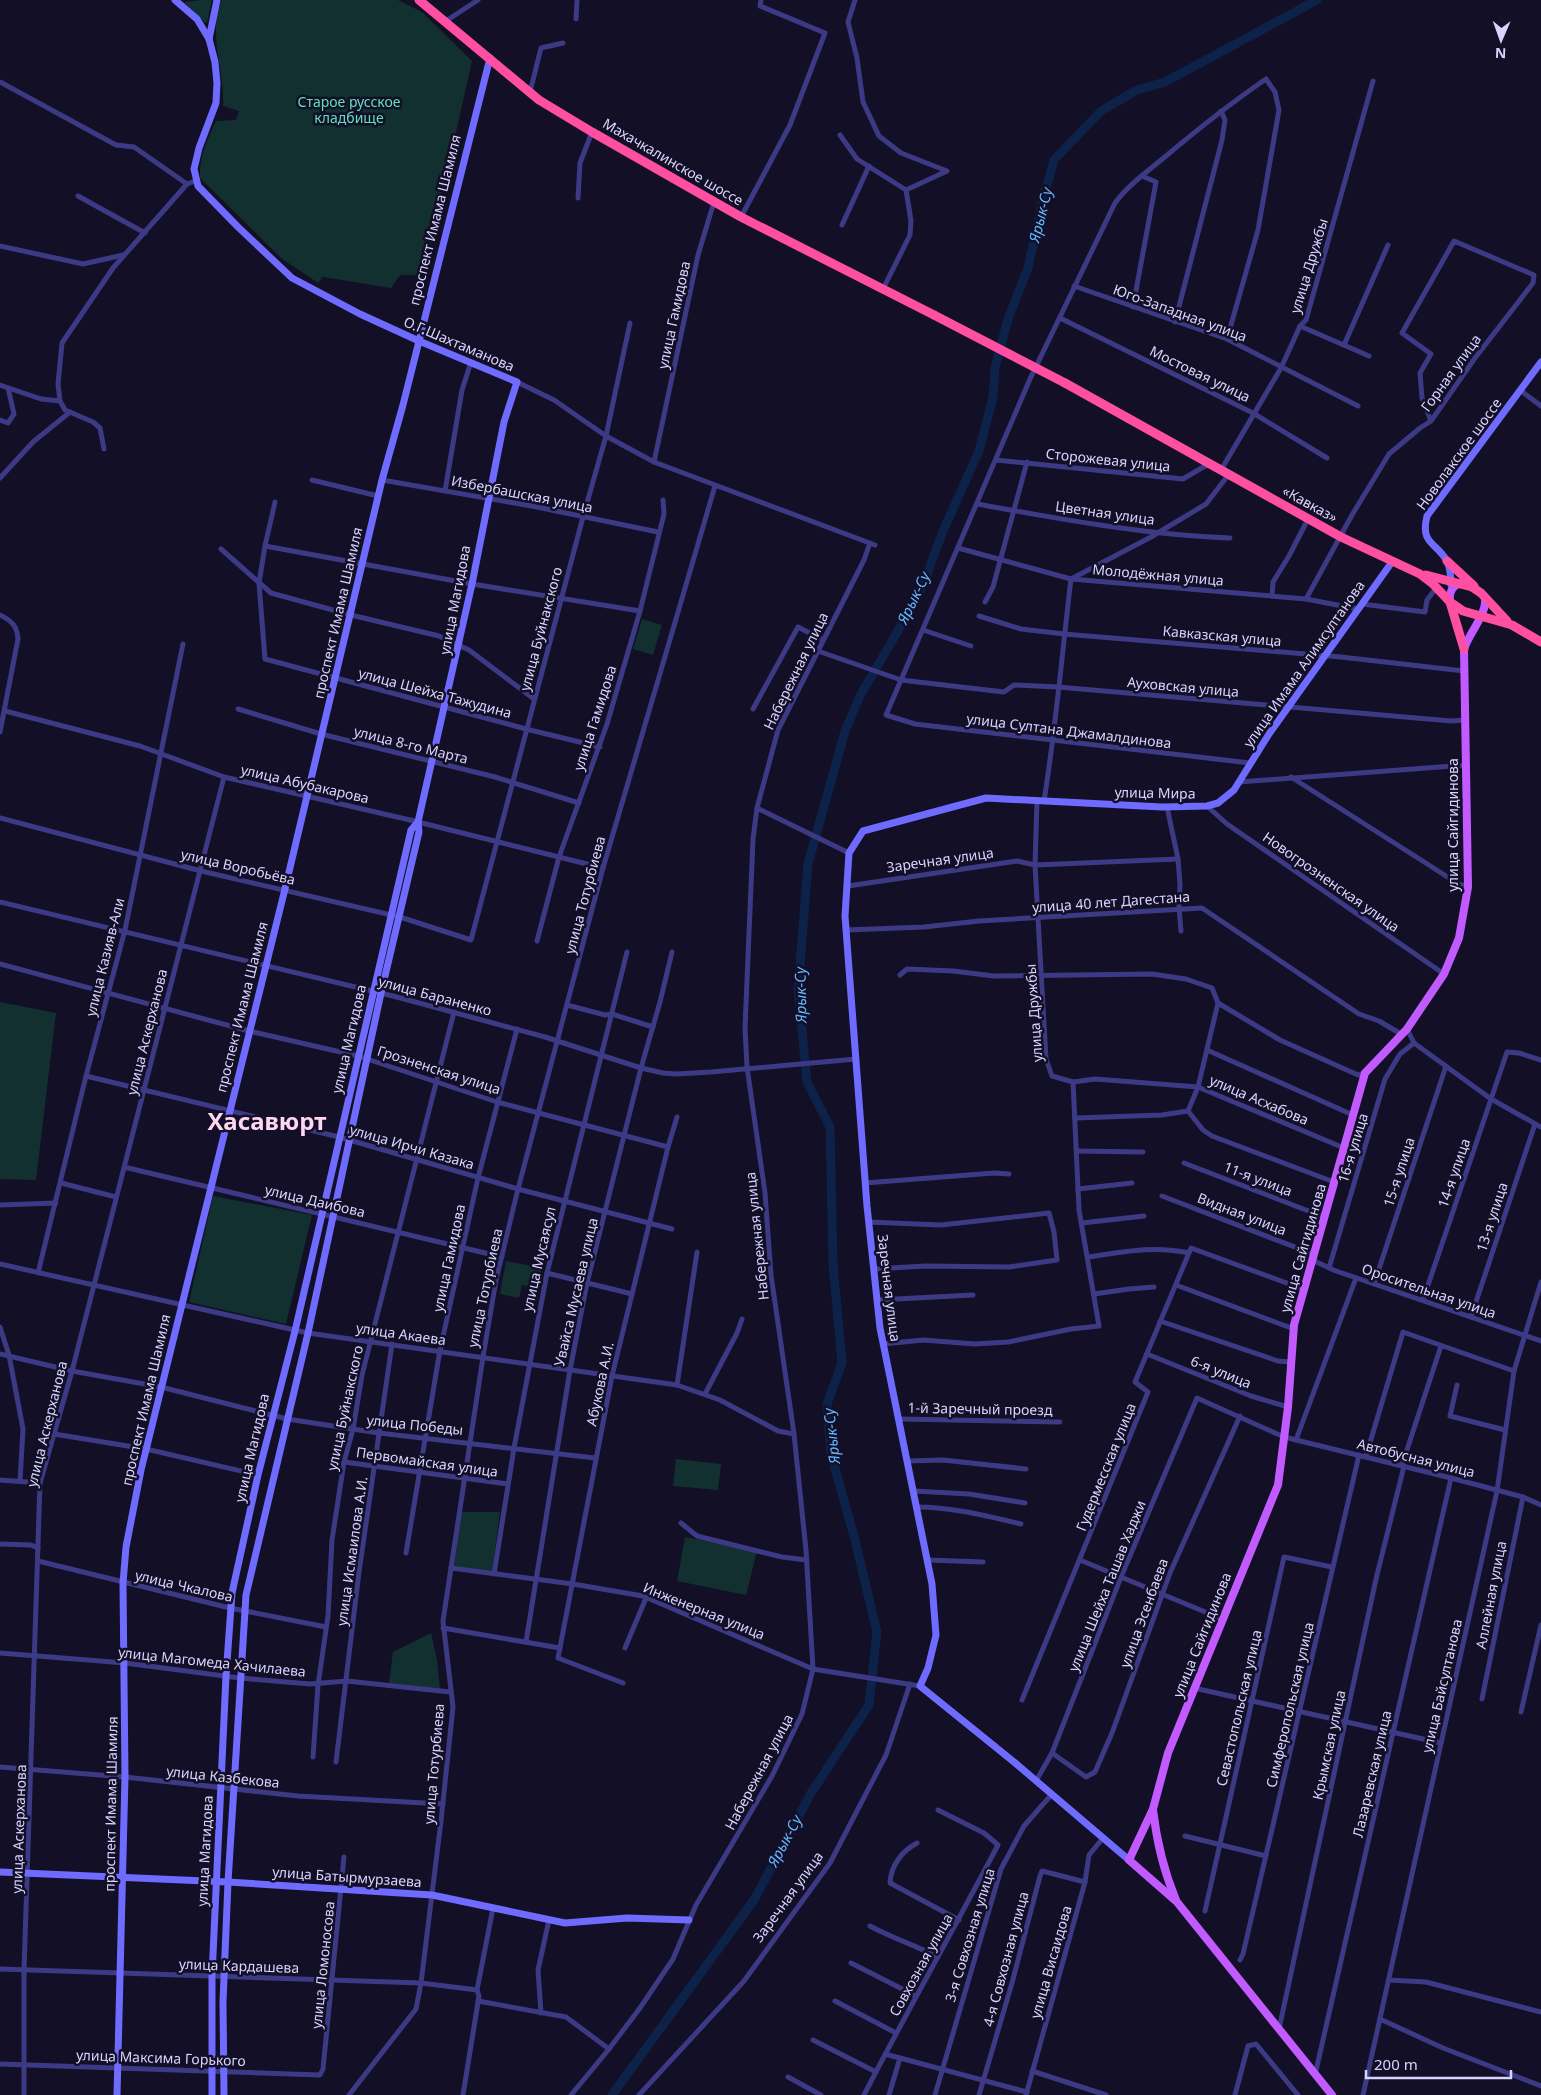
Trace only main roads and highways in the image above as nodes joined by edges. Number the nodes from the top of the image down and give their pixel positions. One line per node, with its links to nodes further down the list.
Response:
1 (175, 0): 4 (main road)
2 (216, 0): 4 (main road)
3 (420, 0): 5 (highway, Махачкалинское шоссе)
4 (209, 39): 6 (main road, О.Г.Шахтаманова)
5 (490, 58): 6 (main road, проспект Имама Шамиля); 9 (highway, Махачкалинское шоссе, bridge)
6 (419, 341): 8 (main road, О.Г.Шахтаманова); 26 (main road, проспект Имама Шамиля)
7 (1541, 362): 10 (main road, Новолакское шоссе)
8 (517, 382): 21 (main road, улица Магидова)
9 (1065, 384): 11 (highway, «Кавказ»)
10 (1447, 561): 13 (main road); 14 (highway)
11 (1392, 562): 12 (highway, «Кавказ»); 20 (main road, улица Имама Алимсултанова)
12 (1420, 574): 13 (highway); 15 (highway, «Кавказ»)
13 (1451, 586): 14 (highway); 15 (main road)
14 (1483, 596): 16 (main road); 17 (highway)
15 (1450, 602): 16 (highway, «Кавказ»); 19 (highway)
16 (1481, 616): 17 (highway, «Кавказ»); 19 (main road)
17 (1512, 625): 18 (highway, «Кавказ»)
18 (1541, 642)
19 (1464, 649): 23 (main road, улица Сайгидинова)
20 (1239, 782): 22 (main road, улица Мира)
21 (418, 822): 27 (main road, улица Магидова); 28 (main road, улица Магидова)
22 (849, 853): 24 (main road, Заречная улица)
23 (1153, 1809): 24 (main road, улица Сайгидинова); 29 (main road)
24 (1129, 1860): 29 (main road)
25 (0, 1872): 26 (main road, улица Батырмурзаева)
26 (122, 1877): 27 (main road, улица Батырмурзаева); 31 (main road, проспект Имама Шамиля)
27 (216, 1881): 28 (main road, улица Батырмурзаева); 32 (main road, улица Магидова)
28 (228, 1882): 30 (main road, улица Батырмурзаева); 33 (main road, улица Магидова)
29 (1177, 1902): 34 (main road)
30 (689, 1920)
31 (117, 2095)
32 (212, 2095)
33 (224, 2095)
34 (1332, 2095)

